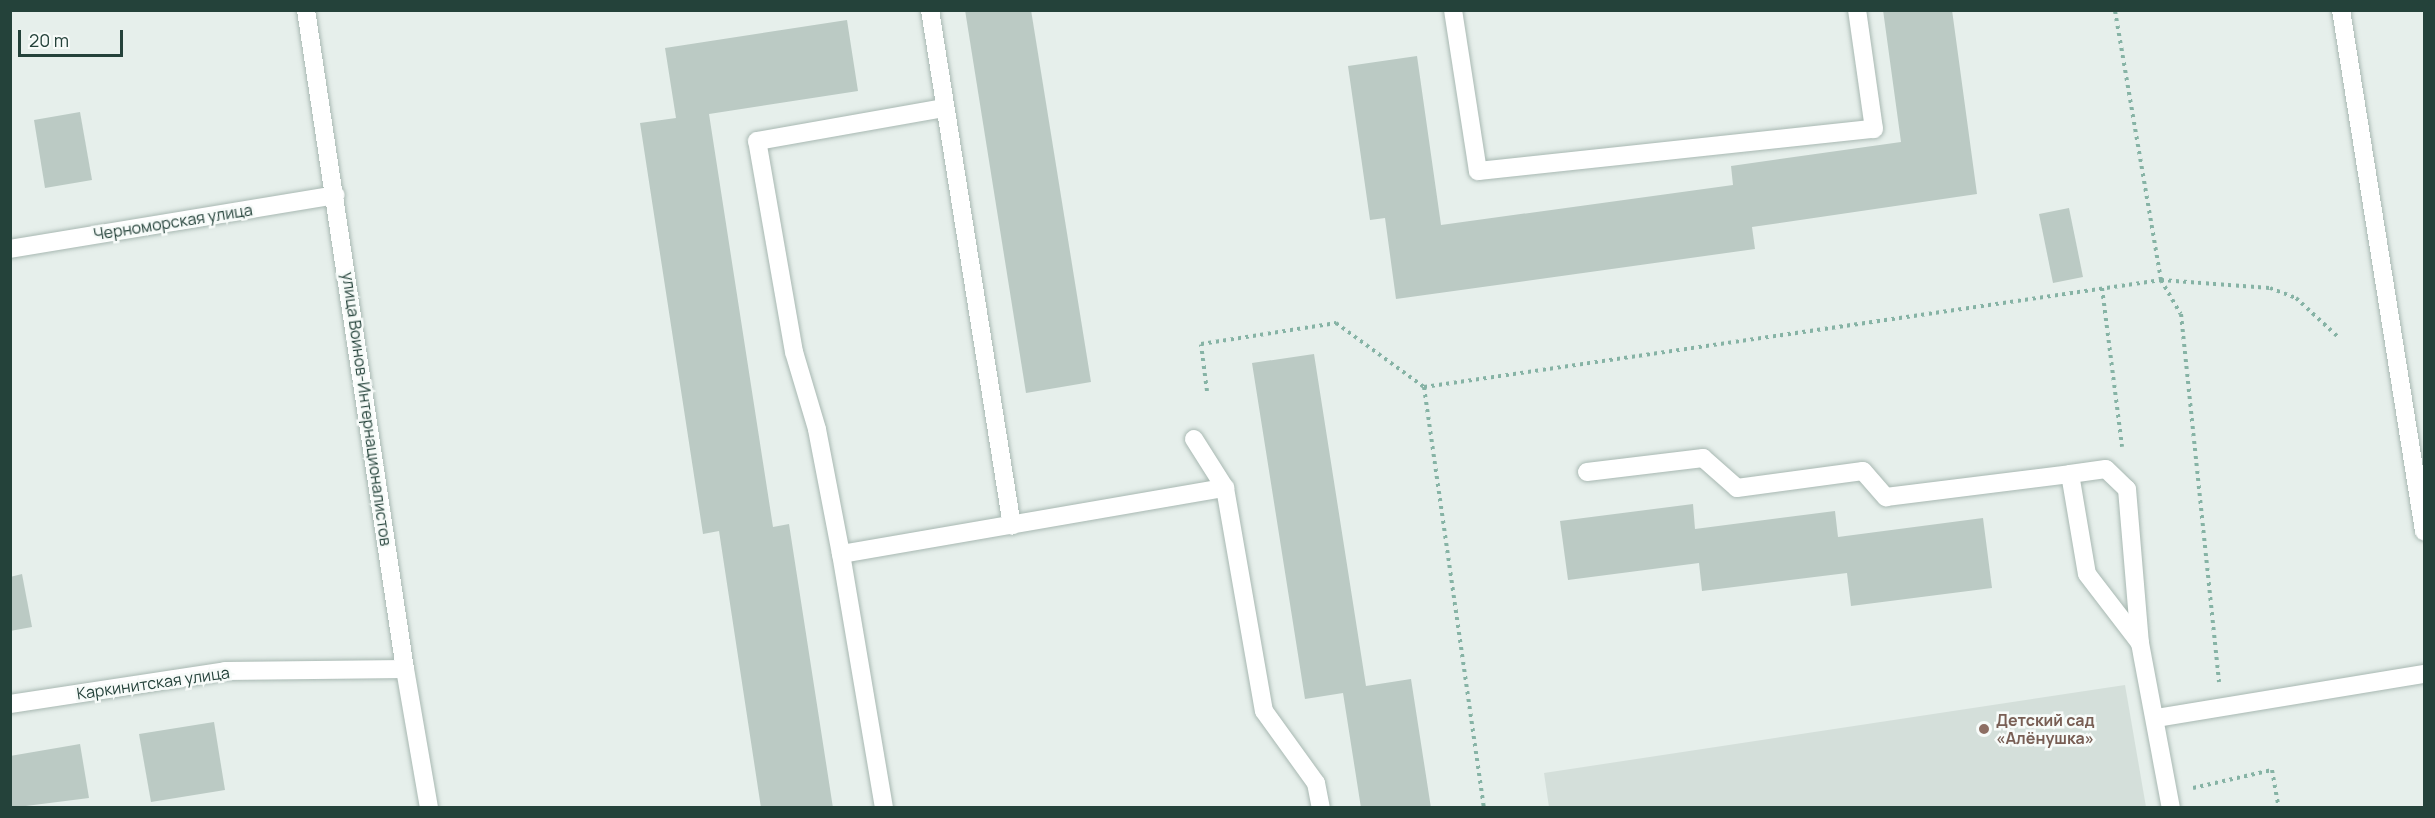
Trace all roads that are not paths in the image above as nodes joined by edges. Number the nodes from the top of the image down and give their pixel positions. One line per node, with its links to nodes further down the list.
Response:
1 (306, 10): 7 (street, улица Воинов-Интернационалистов)
2 (930, 10): 6 (street)
3 (1453, 10): 4 (street)
4 (1857, 10)
5 (2341, 10): 14 (street)
6 (944, 108): 13 (street); 15 (street)
7 (336, 195): 8 (street, Черноморская улица); 17 (street, улица Воинов-Интернационалистов)
8 (10, 249)
9 (1194, 439): 12 (street)
10 (1587, 472): 11 (street)
11 (2070, 474): 16 (street); 16 (street)
12 (1225, 488): 13 (street); 24 (street)
13 (1012, 526): 15 (street)
14 (2424, 531)
15 (841, 554): 23 (street)
16 (2140, 643): 20 (street)
17 (405, 669): 19 (street, Каркинитская улица); 22 (street, улица Воинов-Интернационалистов)
18 (2424, 674): 20 (street)
19 (10, 704)
20 (2157, 718): 21 (street)
21 (2170, 800)
22 (429, 807)
23 (884, 807)
24 (1321, 807)

